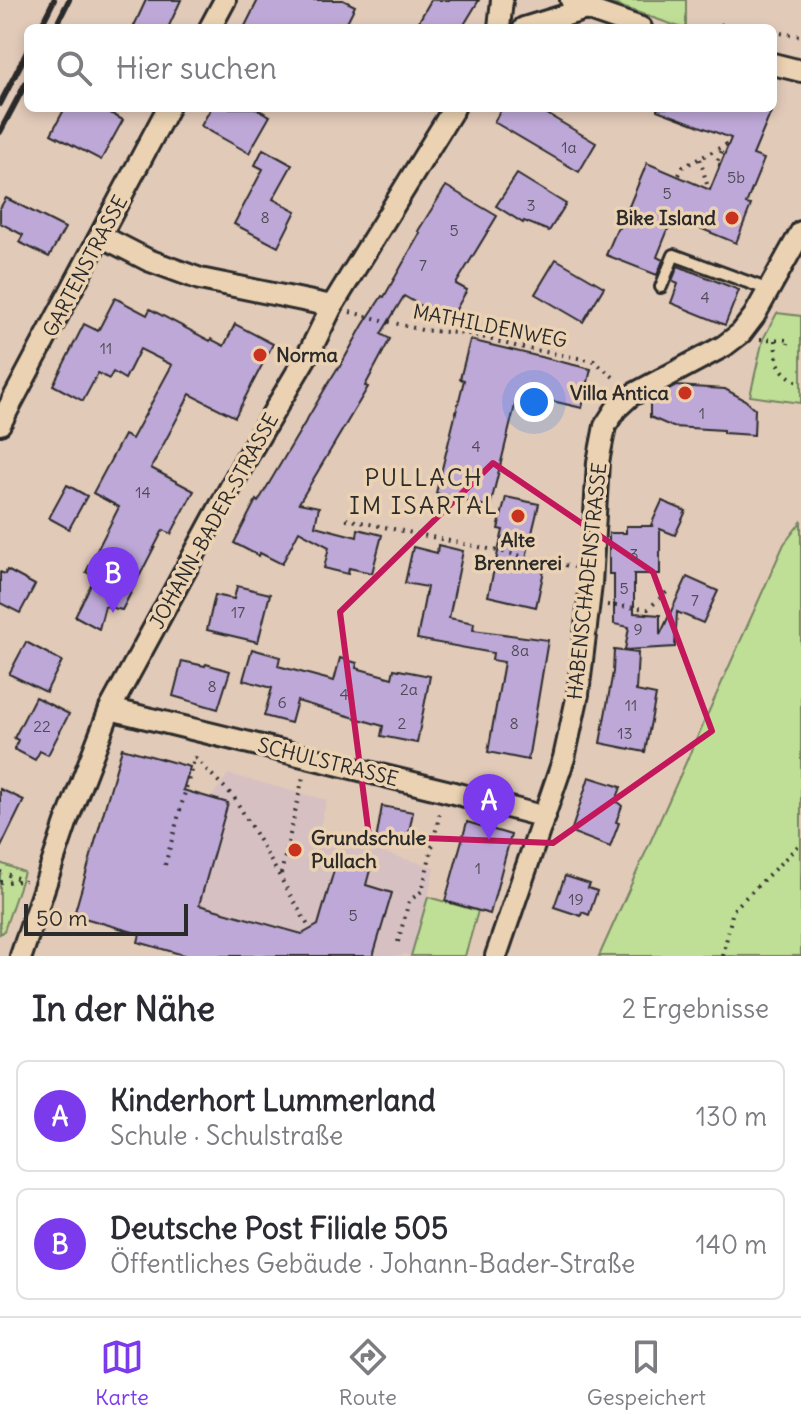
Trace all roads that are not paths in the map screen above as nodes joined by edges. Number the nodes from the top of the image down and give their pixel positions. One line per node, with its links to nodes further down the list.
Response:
1 (225, 0): 4 (street)
2 (502, 0): 5 (street)
3 (579, 5): 6 (street); 7 (street)
4 (212, 24)
5 (499, 24)
6 (534, 24)
7 (630, 24)
8 (777, 65): 9 (street)
9 (801, 71)
10 (166, 112): 13 (street, GARTENSTRASSE)
11 (452, 112): 16 (street, JOHANN-BADER-STRASSE)
12 (801, 232): 15 (street)
13 (101, 236): 16 (street); 17 (street, GARTENSTRASSE)
14 (661, 287): 15 (lane)
15 (769, 290): 19 (street, HABENSCHADENSTRASSE)
16 (332, 306): 18 (street, JOHANN-BADER-STRASSE)
17 (0, 424)
18 (110, 709): 19 (street, SCHULSTRASSE); 20 (street, JOHANN-BADER-STRASSE)
19 (545, 817): 21 (street, HABENSCHADENSTRASSE)
20 (21, 956)
21 (496, 956)

